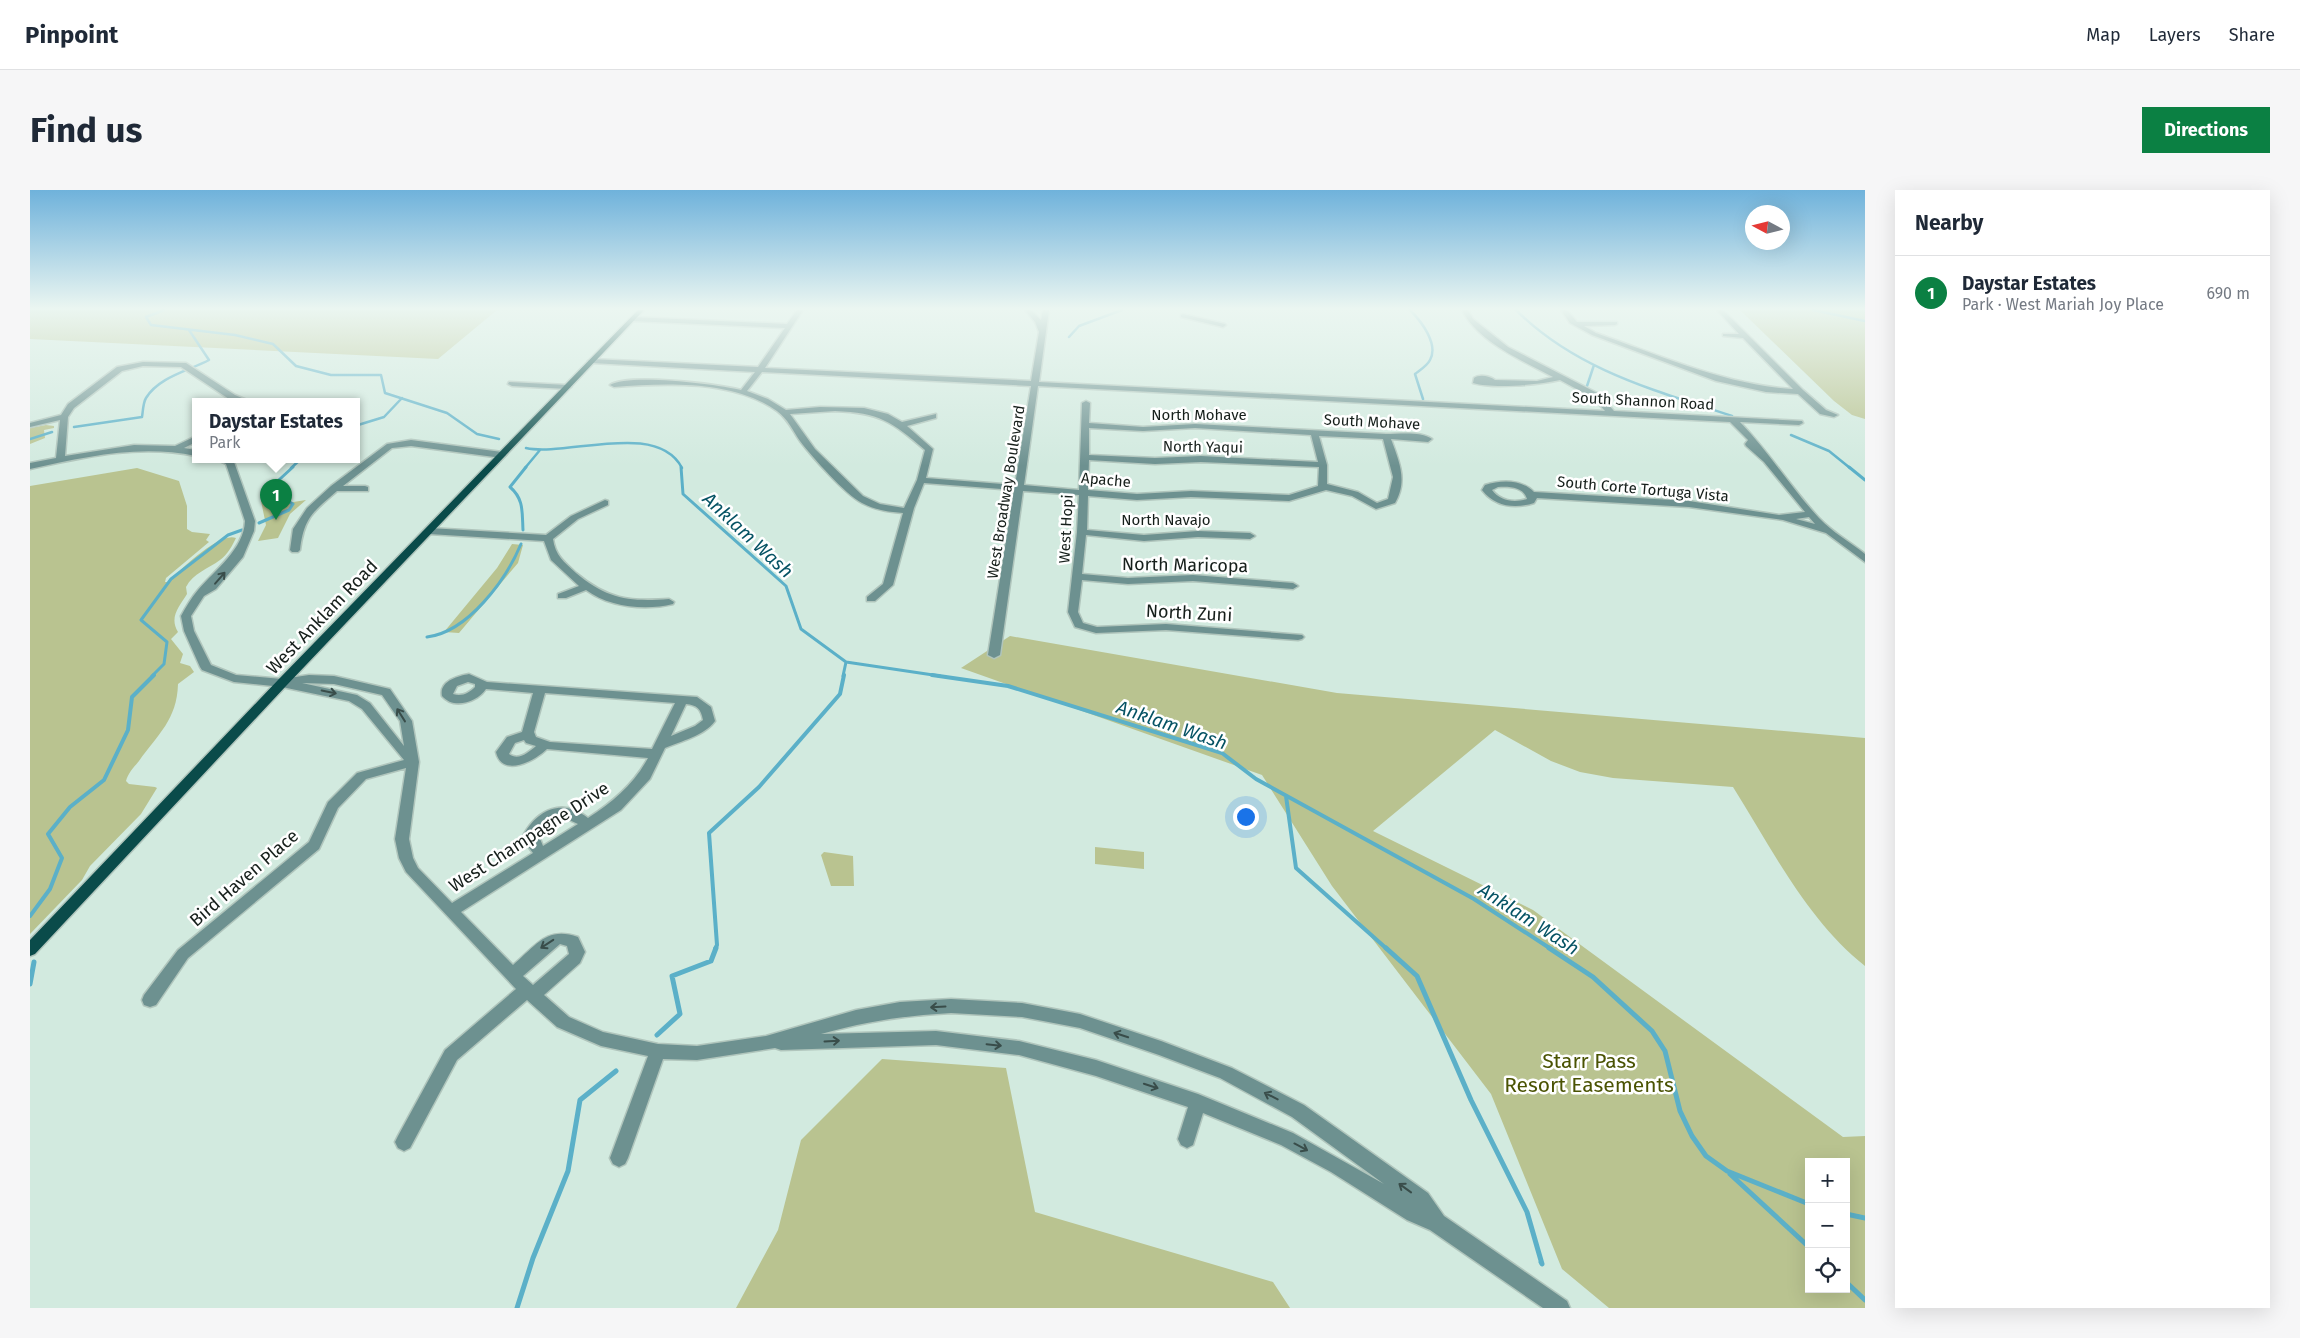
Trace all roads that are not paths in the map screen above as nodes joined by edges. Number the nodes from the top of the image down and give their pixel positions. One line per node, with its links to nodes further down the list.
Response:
1 (591, 362): 14 (main road, West Anklam Road)
2 (614, 362): 8 (street, South Shannon Road)
3 (765, 362): 8 (street)
4 (1039, 362): 11 (street, West Broadway Boulevard)
5 (1530, 362): 9 (street)
6 (1672, 362): 16 (street)
7 (1772, 362): 16 (street)
8 (760, 370): 11 (street, South Shannon Road); 15 (street)
9 (1559, 378): 10 (street); 20 (street)
10 (1494, 382)
11 (1036, 383): 20 (street, South Shannon Road); 44 (street, West Broadway Boulevard)
12 (512, 384): 14 (street)
13 (614, 385): 15 (street)
14 (567, 387): 35 (main road, West Anklam Road)
15 (743, 392): 19 (street)
16 (1800, 392): 21 (street)
17 (235, 398): 23 (street)
18 (1086, 403): 27 (street, West Hopi)
19 (784, 413): 28 (street); 49 (street)
20 (1611, 413): 24 (street, South Shannon Road)
21 (1834, 415)
22 (933, 416): 28 (street)
23 (64, 417): 26 (street); 37 (street)
24 (1733, 420): 25 (street, South Shannon Road); 50 (street)
25 (1799, 423)
26 (30, 425)
27 (1085, 425): 29 (street, North Mohave); 36 (street, West Hopi)
28 (902, 426): 41 (street)
29 (1314, 432): 30 (street, South Mohave); 39 (street)
30 (1386, 437): 31 (street, South Mohave); 42 (street)
31 (1428, 439)
32 (192, 441): 33 (street)
33 (178, 448): 34 (street); 37 (street)
34 (192, 452)
35 (502, 455): 43 (street); 52 (main road, West Anklam Road)
36 (1084, 457): 39 (street, North Yaqui); 46 (street, West Hopi)
37 (60, 460): 40 (street)
38 (230, 463): 68 (street)
39 (1323, 465): 42 (street)
40 (30, 466)
41 (921, 480): 44 (street, Apache); 49 (street)
42 (1324, 486): 46 (street, Apache)
43 (334, 488): 45 (street); 57 (street)
44 (1020, 488): 46 (street, Apache); 67 (street, West Broadway Boulevard)
45 (366, 489)
46 (1083, 492): 54 (street, West Hopi)
47 (1532, 495): 51 (street, South Corte Tortuga Vista)
48 (605, 503): 56 (street)
49 (908, 511): 63 (street)
50 (1811, 514): 51 (street, South Corte Tortuga Vista); 53 (street)
51 (1779, 518): 53 (street)
52 (429, 531): 56 (street); 68 (main road, West Anklam Road)
53 (1829, 531): 58 (street)
54 (1082, 532): 55 (street, North Navajo); 59 (street, West Hopi)
55 (1250, 536)
56 (548, 538): 61 (street)
57 (296, 550)
58 (1865, 559)
59 (1078, 577): 60 (street, North Maricopa); 65 (street, West Hopi)
60 (1292, 586)
61 (585, 587): 62 (street); 64 (street)
62 (562, 596)
63 (871, 599)
64 (669, 602)
65 (1079, 625): 66 (street, North Zuni)
66 (1298, 638)
67 (994, 654)
68 (282, 683): 75 (street, one-way to 75); 75 (street, one-way to 68); 79 (main road, West Anklam Road)
69 (482, 685): 70 (street)
70 (540, 689): 71 (street); 72 (street)
71 (682, 700): 74 (street, West Champagne Drive); 74 (street)
72 (529, 734): 73 (street); 73 (street)
73 (545, 744): 74 (street)
74 (658, 749): 76 (street, West Champagne Drive)
75 (413, 762): 78 (street); 82 (street, Bird Haven Place)
76 (588, 825): 77 (street, West Champagne Drive); 77 (street)
77 (542, 854): 78 (street, West Champagne Drive)
78 (451, 911): 80 (street)
79 (30, 950)
80 (513, 975): 81 (street); 81 (street, one-way to 80)
81 (530, 993): 84 (street); 87 (street)
82 (150, 1000)
83 (766, 1043): 84 (street); 85 (street, one-way to 85); 89 (street, one-way to 83)
84 (658, 1051): 88 (street)
85 (1198, 1102): 86 (street); 89 (street, one-way to 89)
86 (1187, 1139)
87 (404, 1142)
88 (619, 1158)
89 (1437, 1223): 90 (street)
90 (1560, 1308)

